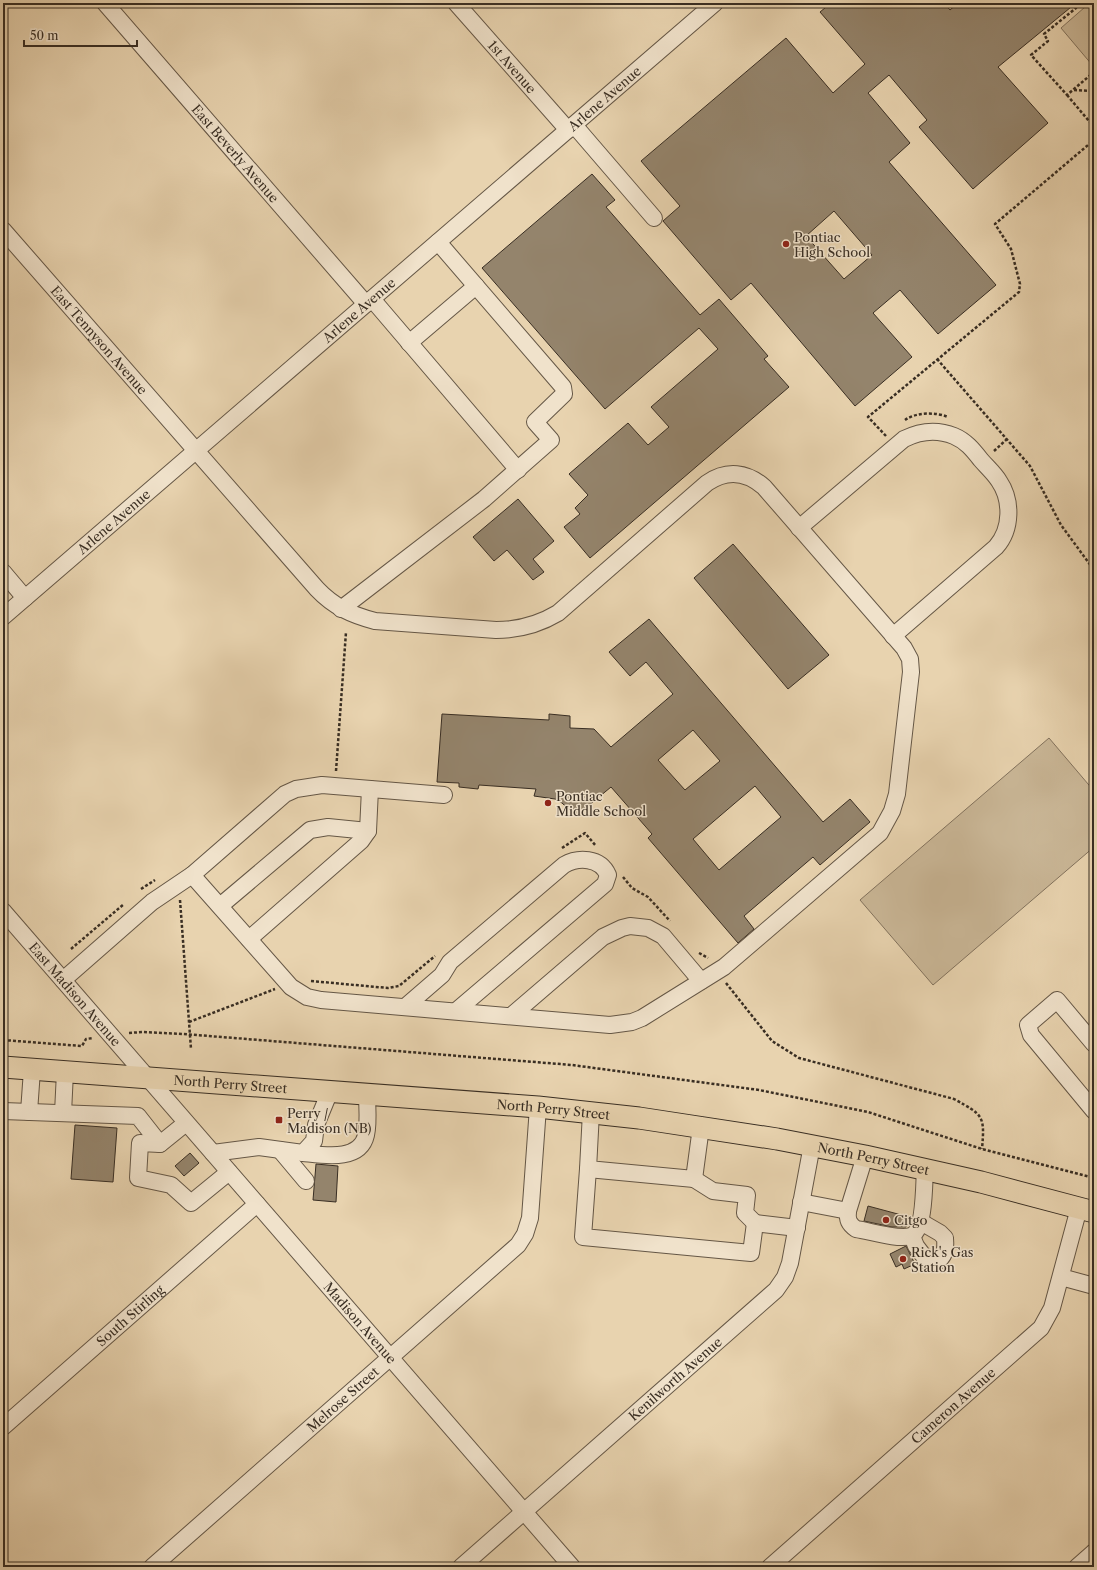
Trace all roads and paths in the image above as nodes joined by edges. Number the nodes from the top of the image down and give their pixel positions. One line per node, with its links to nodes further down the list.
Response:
1 (105, 3): 16 (street, East Beverly Avenue)
2 (456, 3): 9 (street, 1st Avenue)
3 (715, 3): 9 (street, Arlene Avenue)
4 (1072, 3): 8 (path)
5 (1094, 72): 6 (path)
6 (1074, 90): 7 (path); 8 (path)
7 (1094, 91)
8 (1067, 95): 10 (path)
9 (571, 127): 12 (street, 1st Avenue); 14 (street, Arlene Avenue)
10 (1094, 127)
11 (1094, 140): 18 (path)
12 (654, 218)
13 (3, 230): 22 (street, East Tennyson Avenue)
14 (438, 242): 15 (street); 16 (street, Arlene Avenue)
15 (476, 286): 17 (street); 23 (street)
16 (369, 301): 17 (street, East Beverly Avenue); 22 (street, Arlene Avenue)
17 (409, 343): 23 (street, East Beverly Avenue)
18 (937, 359): 21 (path); 25 (path)
19 (950, 418): 20 (path)
20 (904, 422)
21 (892, 431)
22 (195, 451): 27 (street, Arlene Avenue); 28 (street, East Tennyson Avenue)
23 (518, 470): 28 (street)
24 (799, 528): 28 (street, East Tennyson Avenue); 31 (street, East Tennyson Avenue); 31 (street)
25 (1094, 570)
26 (3, 572): 27 (street)
27 (25, 598): 29 (street, Arlene Avenue)
28 (342, 609)
29 (3, 616)
30 (346, 632): 32 (path)
31 (893, 636): 42 (street, East Tennyson Avenue)
32 (336, 775)
33 (370, 789): 34 (street); 35 (street); 36 (street)
34 (444, 795)
35 (368, 831): 38 (street); 41 (street)
36 (192, 874): 37 (street); 38 (street, East Tennyson Avenue)
37 (179, 884): 43 (street); 49 (path)
38 (220, 906): 41 (street, East Tennyson Avenue)
39 (3, 910): 40 (street, East Madison Avenue)
40 (9, 929): 43 (street, East Madison Avenue)
41 (249, 939): 45 (street, East Tennyson Avenue)
42 (718, 971): 44 (street, East Tennyson Avenue); 70 (path)
43 (62, 980): 57 (street, East Madison Avenue)
44 (701, 981): 47 (street, East Tennyson Avenue); 47 (street)
45 (405, 1007): 46 (street, East Tennyson Avenue); 46 (street)
46 (456, 1011): 47 (street, East Tennyson Avenue)
47 (511, 1016)
48 (142, 1032): 49 (path)
49 (190, 1035): 53 (path); 70 (path)
50 (86, 1039): 51 (path)
51 (3, 1040)
52 (1094, 1044): 62 (street)
53 (191, 1049)
54 (3, 1068): 55 (main road, North Perry Street)
55 (32, 1070): 56 (main road, North Perry Street); 63 (street)
56 (65, 1072): 57 (main road, North Perry Street); 65 (street)
57 (147, 1078): 58 (main road, North Perry Street); 66 (street, Madison Avenue)
58 (330, 1091): 59 (main road, North Perry Street); 73 (street)
59 (367, 1094): 60 (main road, North Perry Street); 73 (street)
60 (538, 1107): 64 (main road, North Perry Street); 91 (street, Melrose Street)
61 (3, 1111): 63 (street)
62 (1094, 1111)
63 (29, 1112): 65 (street)
64 (591, 1112): 67 (main road, North Perry Street); 76 (street)
65 (63, 1113): 68 (street)
66 (186, 1123): 68 (street); 72 (street, Madison Avenue)
67 (701, 1127): 69 (main road, North Perry Street); 79 (street)
68 (160, 1144): 77 (street)
69 (812, 1145): 74 (main road, North Perry Street); 81 (street, Kenilworth Avenue)
70 (982, 1149): 78 (path)
71 (280, 1150): 72 (street); 73 (street); 80 (street)
72 (213, 1153): 77 (street, Madison Avenue)
73 (303, 1153)
74 (865, 1156): 75 (main road, North Perry Street); 84 (street)
75 (925, 1168): 83 (main road, North Perry Street); 85 (street)
76 (588, 1169): 79 (street); 86 (street)
77 (229, 1172): 82 (street, Madison Avenue)
78 (1094, 1178)
79 (694, 1179): 86 (street)
80 (306, 1181)
81 (801, 1202): 84 (street); 87 (street, Kenilworth Avenue)
82 (257, 1204): 91 (street, Madison Avenue); 92 (street, South Stirling)
83 (1087, 1210): 89 (street, Cameron Avenue)
84 (848, 1211): 88 (street)
85 (921, 1222): 88 (street); 88 (street)
86 (755, 1223): 87 (street)
87 (796, 1228): 93 (street, Kenilworth Avenue)
88 (912, 1236)
89 (1061, 1277): 90 (street); 98 (street, Cameron Avenue)
90 (1094, 1286)
91 (390, 1358): 93 (street, Madison Avenue); 95 (street, Melrose Street)
92 (3, 1427)
93 (524, 1512): 96 (street, Kenilworth Avenue); 97 (street, Madison Avenue)
94 (1094, 1552): 99 (street)
95 (152, 1567)
96 (461, 1567)
97 (572, 1567)
98 (770, 1567)
99 (1077, 1567)

